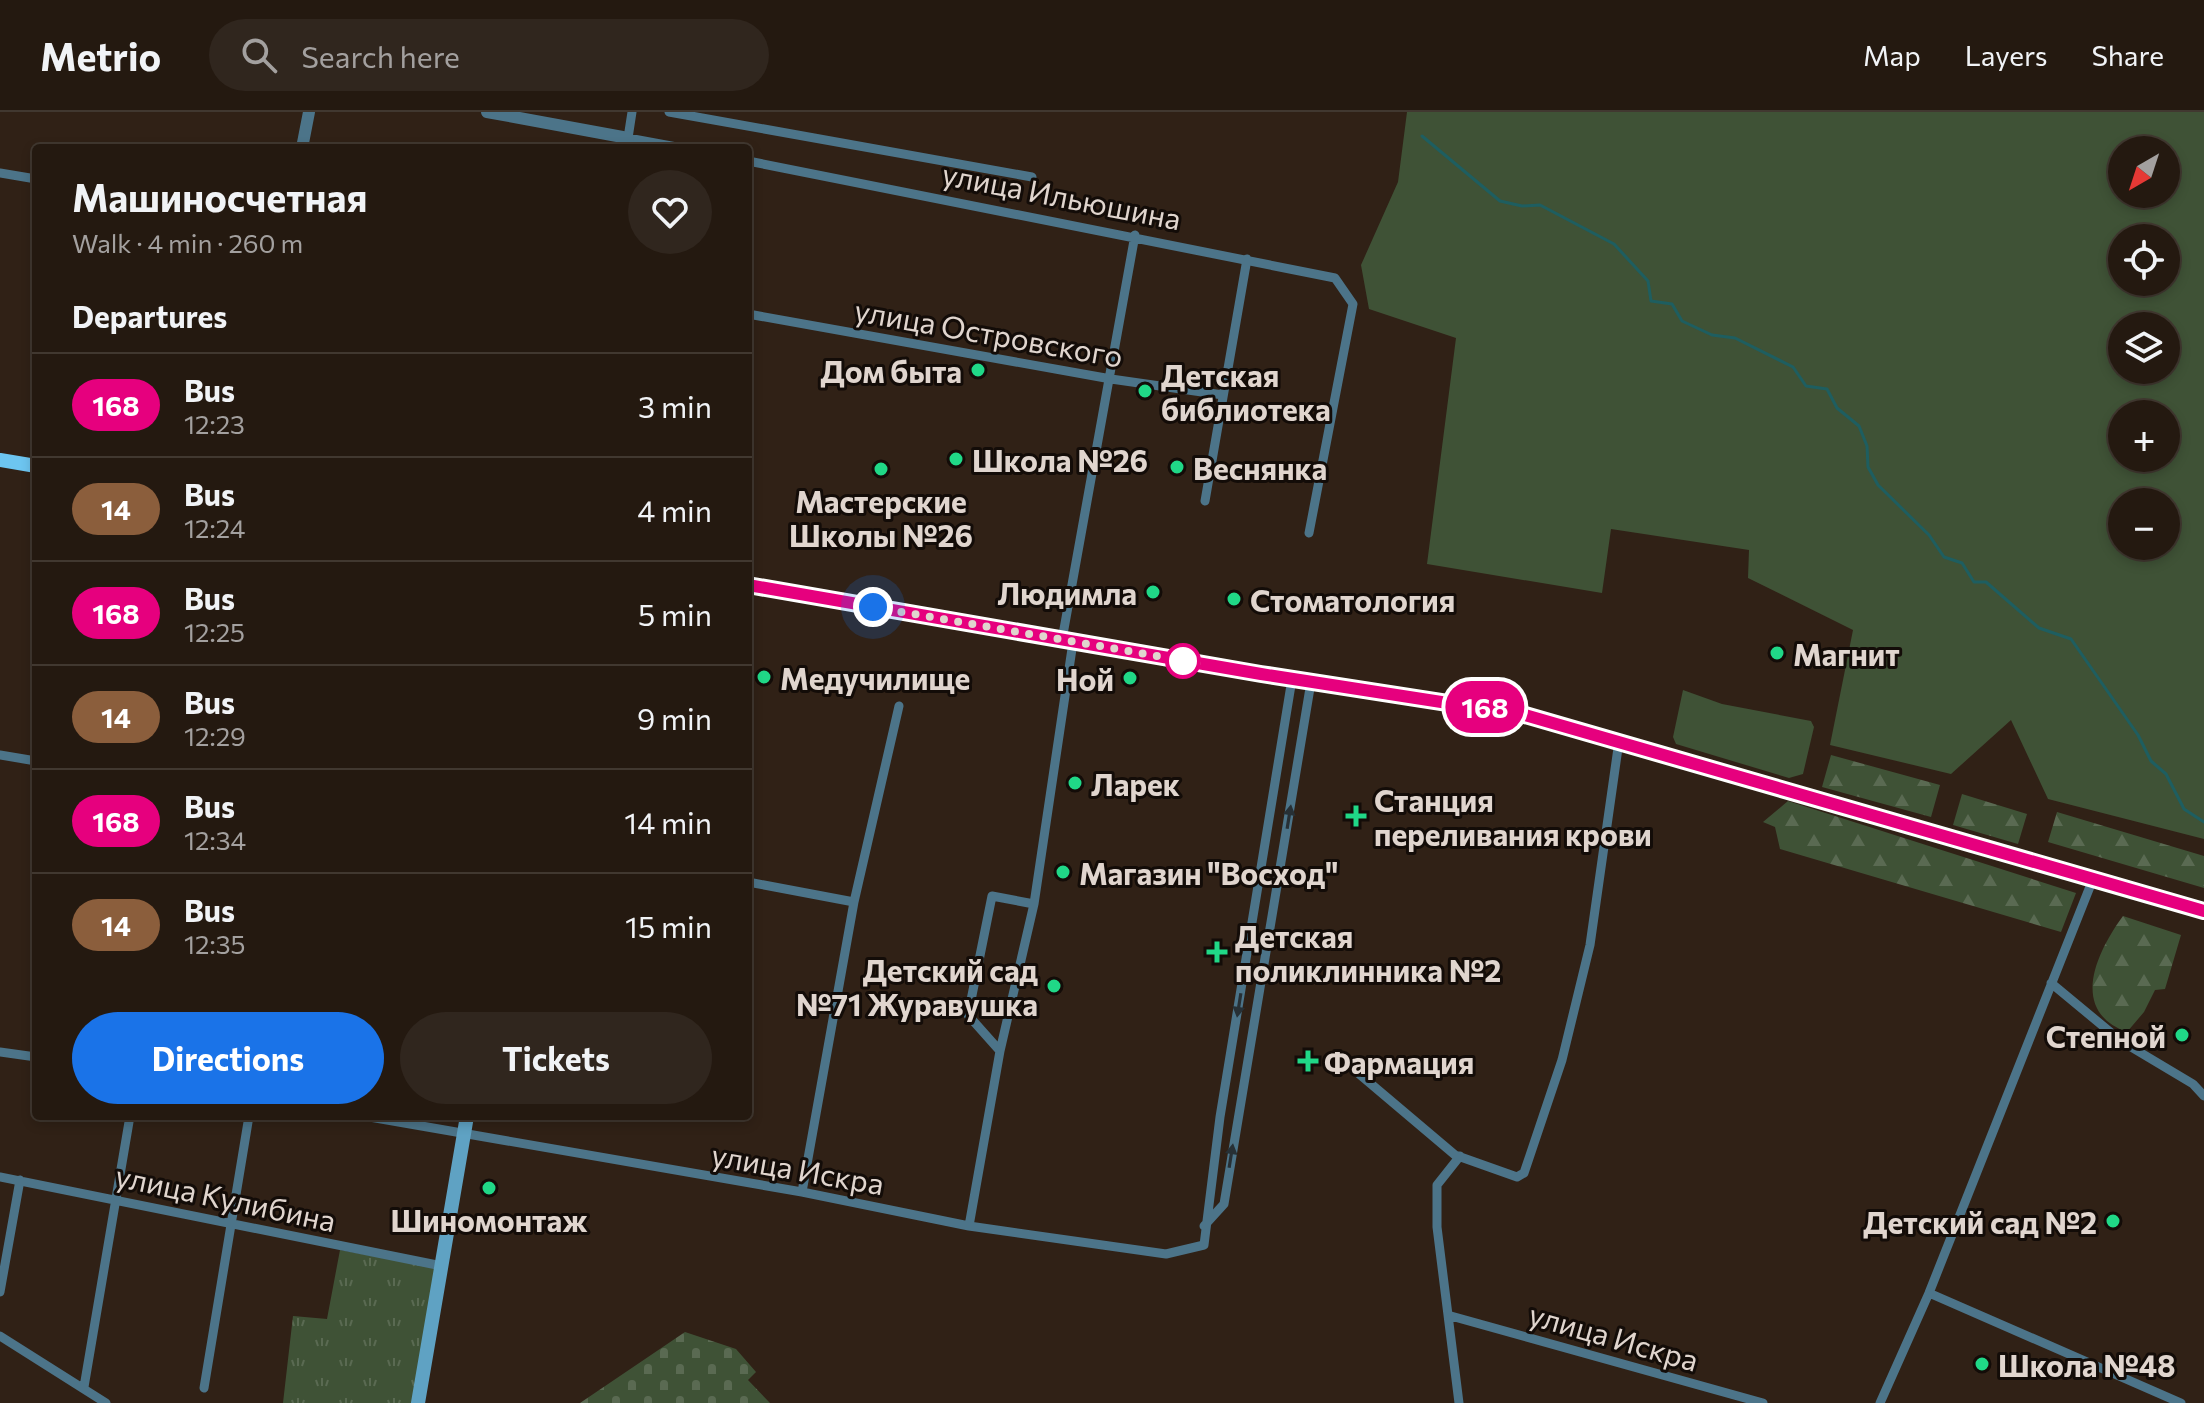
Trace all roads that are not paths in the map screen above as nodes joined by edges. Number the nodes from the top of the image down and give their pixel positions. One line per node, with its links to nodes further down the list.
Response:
1 (309, 112): 6 (street)
2 (487, 112): 5 (street)
3 (632, 112): 5 (street)
4 (669, 112): 9 (street)
5 (627, 143)
6 (303, 144)
7 (752, 162): 11 (street, улица Ильюшина)
8 (0, 173): 10 (street)
9 (1032, 177)
10 (32, 178)
11 (1135, 235): 12 (street, улица Ильюшина); 14 (street)
12 (1247, 259): 15 (street); 19 (street, улица Ильюшина)
13 (752, 315): 14 (street, улица Островского)
14 (1111, 379): 15 (street, улица Островского); 21 (street)
15 (1223, 395): 18 (street)
16 (0, 460): 17 (main road)
17 (32, 465)
18 (1205, 501)
19 (1309, 533)
20 (752, 586): 21 (main road)
21 (1067, 641): 22 (main road); 31 (street)
22 (1292, 679): 23 (main road); 51 (street, one-way to 51)
23 (1311, 682): 25 (main road); 51 (street, one-way to 23)
24 (899, 706): 30 (street)
25 (1619, 741): 28 (main road); 44 (street)
26 (0, 755): 27 (street)
27 (32, 760)
28 (2093, 879): 32 (main road); 33 (street)
29 (752, 883): 30 (street)
30 (854, 902): 47 (street)
31 (1034, 904): 34 (street); 34 (street)
32 (2204, 911)
33 (2051, 983): 38 (street); 54 (street)
34 (1000, 1051): 50 (street)
35 (0, 1052): 36 (street)
36 (32, 1056)
37 (1345, 1062): 44 (street)
38 (2204, 1096)
39 (129, 1120): 48 (street)
40 (248, 1120): 49 (street)
41 (386, 1120): 43 (street, улица Искра)
42 (466, 1120): 43 (main road)
43 (464, 1134): 47 (street, улица Искра); 52 (main road)
44 (1460, 1156): 55 (street)
45 (0, 1177): 46 (street, улица Кулибина)
46 (20, 1180): 48 (street, улица Кулибина); 53 (street)
47 (802, 1192): 50 (street, улица Искра)
48 (116, 1198): 49 (street, улица Кулибина); 57 (street)
49 (229, 1221): 52 (street, улица Кулибина); 58 (street)
50 (969, 1226): 51 (street, улица Искра)
51 (1204, 1226)
52 (442, 1266): 60 (main road)
53 (0, 1292)
54 (1929, 1293): 63 (street); 64 (street)
55 (1451, 1316): 61 (street); 62 (street, улица Искра)
56 (0, 1336): 57 (street)
57 (84, 1387): 59 (street)
58 (204, 1388)
59 (106, 1403)
60 (418, 1403)
61 (1459, 1403)
62 (1763, 1403)
63 (1880, 1403)
64 (2181, 1403)

